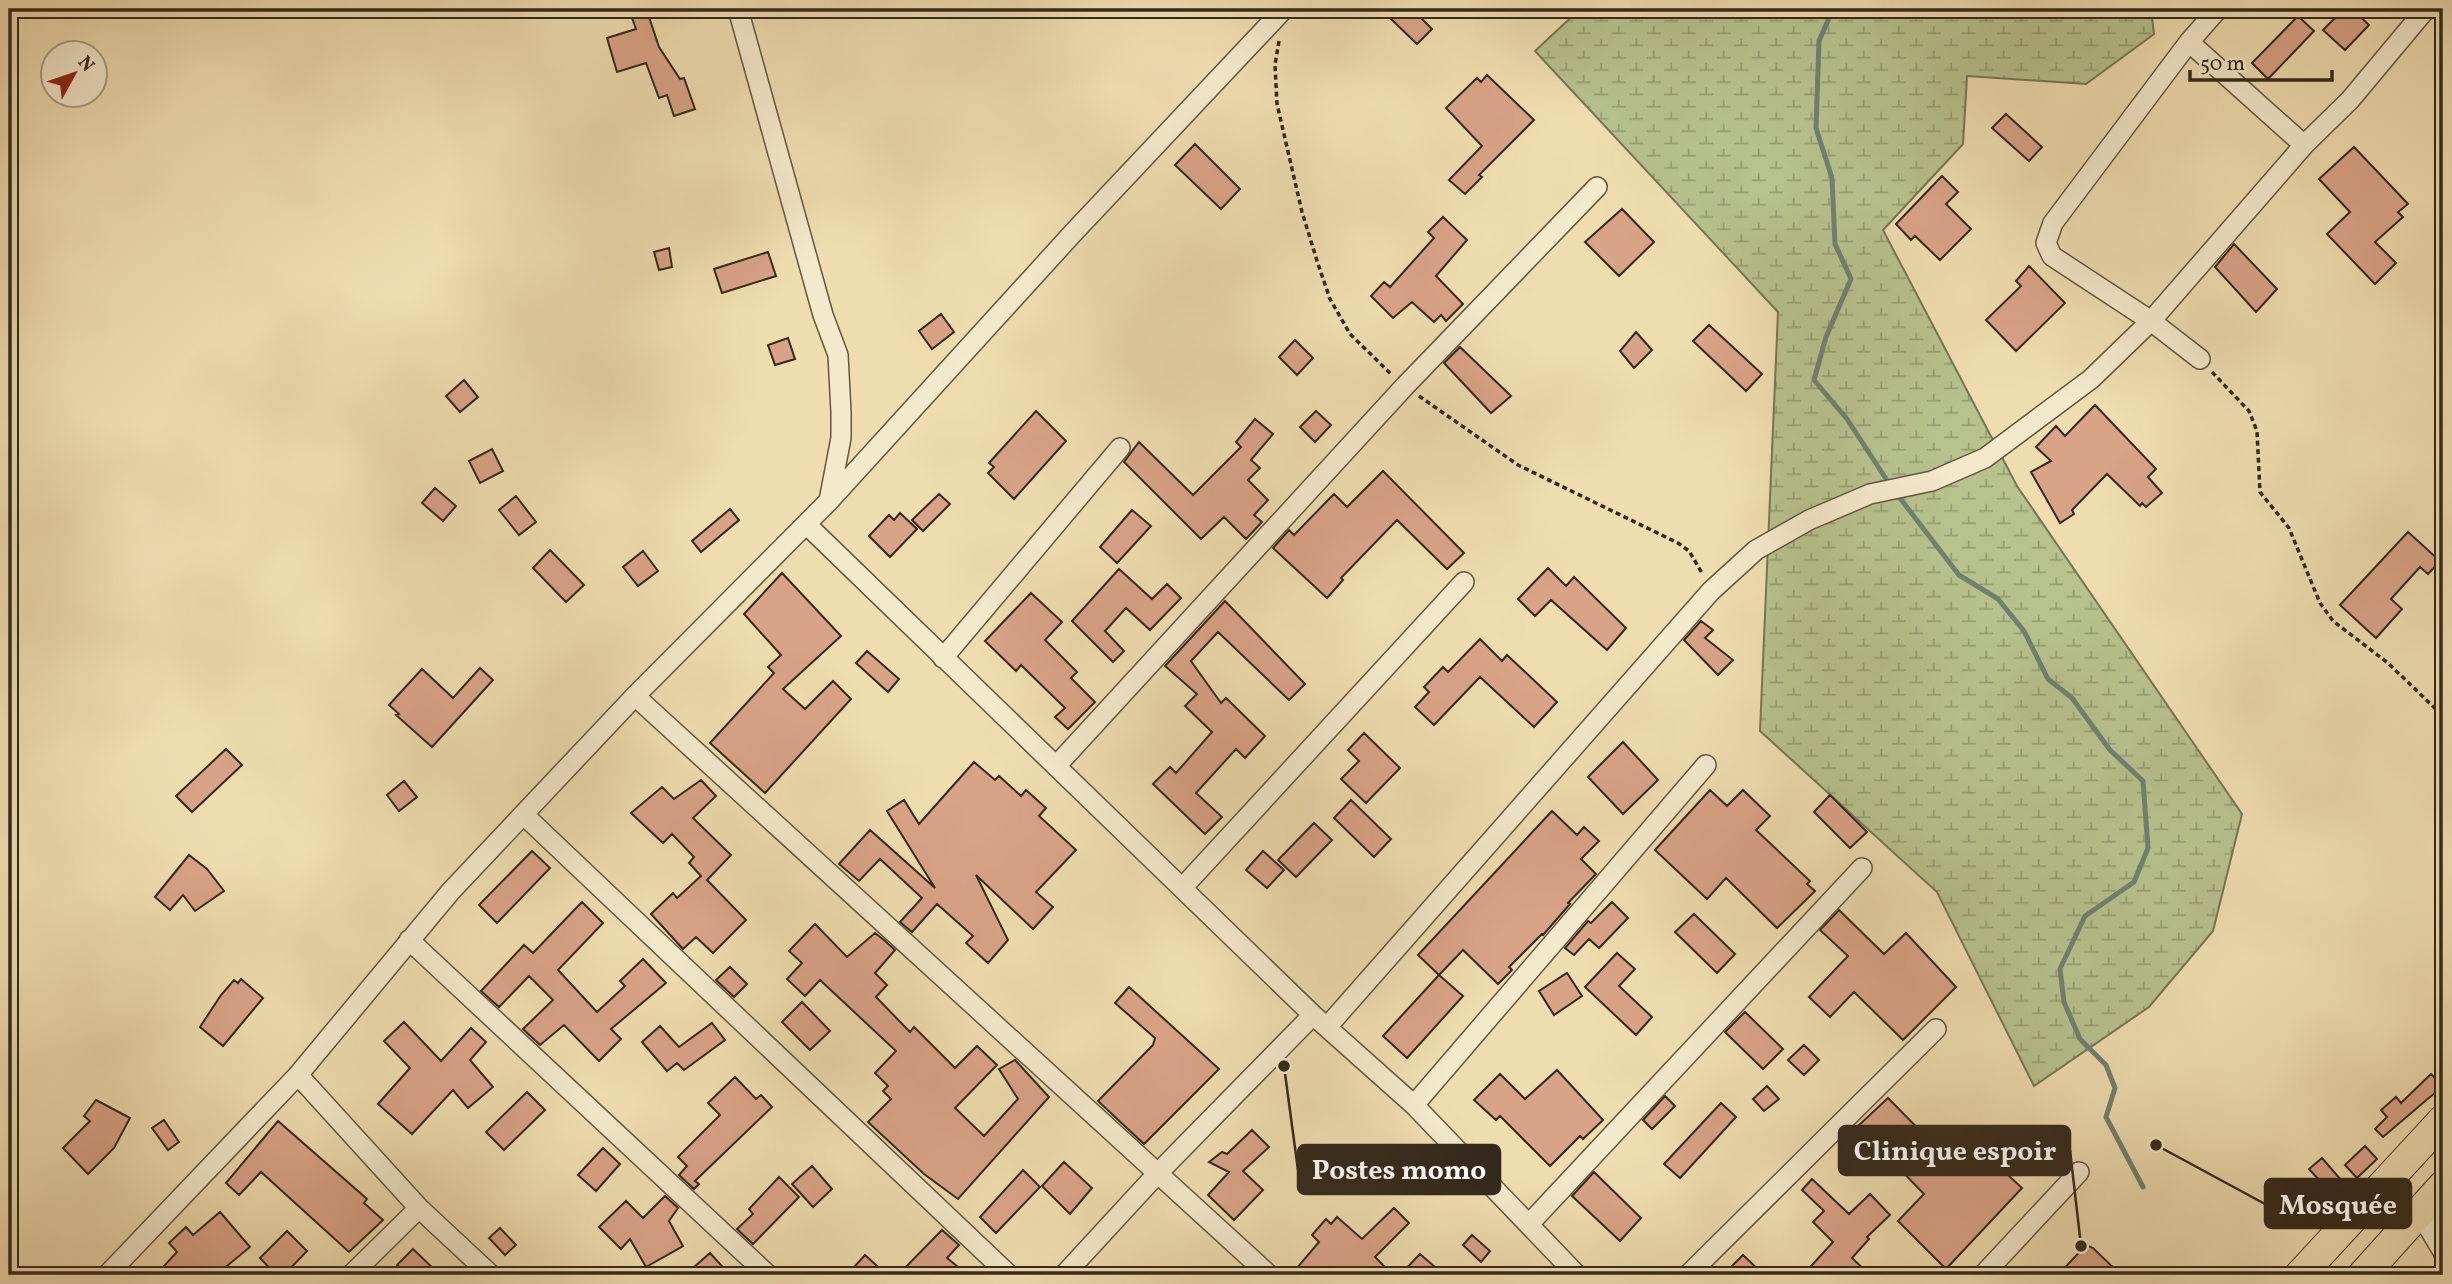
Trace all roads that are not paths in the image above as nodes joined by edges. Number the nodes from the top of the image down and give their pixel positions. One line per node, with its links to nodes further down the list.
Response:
1 (738, 9): 11 (street)
2 (1284, 9): 11 (street)
3 (2218, 9): 5 (street)
4 (2426, 9): 6 (street)
5 (2189, 42): 6 (street); 8 (street)
6 (2304, 145): 8 (street)
7 (1597, 187): 16 (street)
8 (2151, 321): 9 (street); 22 (street)
9 (2200, 359)
10 (1120, 448): 14 (street)
11 (828, 502): 12 (street)
12 (806, 524): 14 (street); 15 (street)
13 (1464, 582): 20 (street)
14 (943, 658): 16 (street)
15 (635, 696): 18 (street); 28 (street)
16 (1058, 764): 20 (street)
17 (1706, 765): 25 (street)
18 (525, 816): 21 (street); 38 (street)
19 (1862, 868): 32 (street)
20 (1183, 887): 22 (street)
21 (409, 940): 24 (street); 37 (street)
22 (1320, 1021): 25 (street); 28 (street)
23 (1936, 1029): 42 (street)
24 (298, 1075): 30 (street); 34 (street)
25 (1414, 1105): 32 (street)
26 (2443, 1120): 44 (main road)
27 (2079, 1172): 43 (street)
28 (1157, 1174): 39 (street); 40 (street)
29 (2443, 1186): 31 (main road)
30 (419, 1208): 35 (street); 36 (street)
31 (2420, 1213): 33 (street); 45 (main road)
32 (1530, 1223): 41 (street)
33 (2443, 1252)
34 (107, 1275)
35 (351, 1275)
36 (491, 1275)
37 (768, 1275)
38 (1009, 1275)
39 (1064, 1275)
40 (1269, 1275)
41 (1577, 1275)
42 (1688, 1275)
43 (1983, 1275)
44 (2300, 1275)
45 (2363, 1275)

